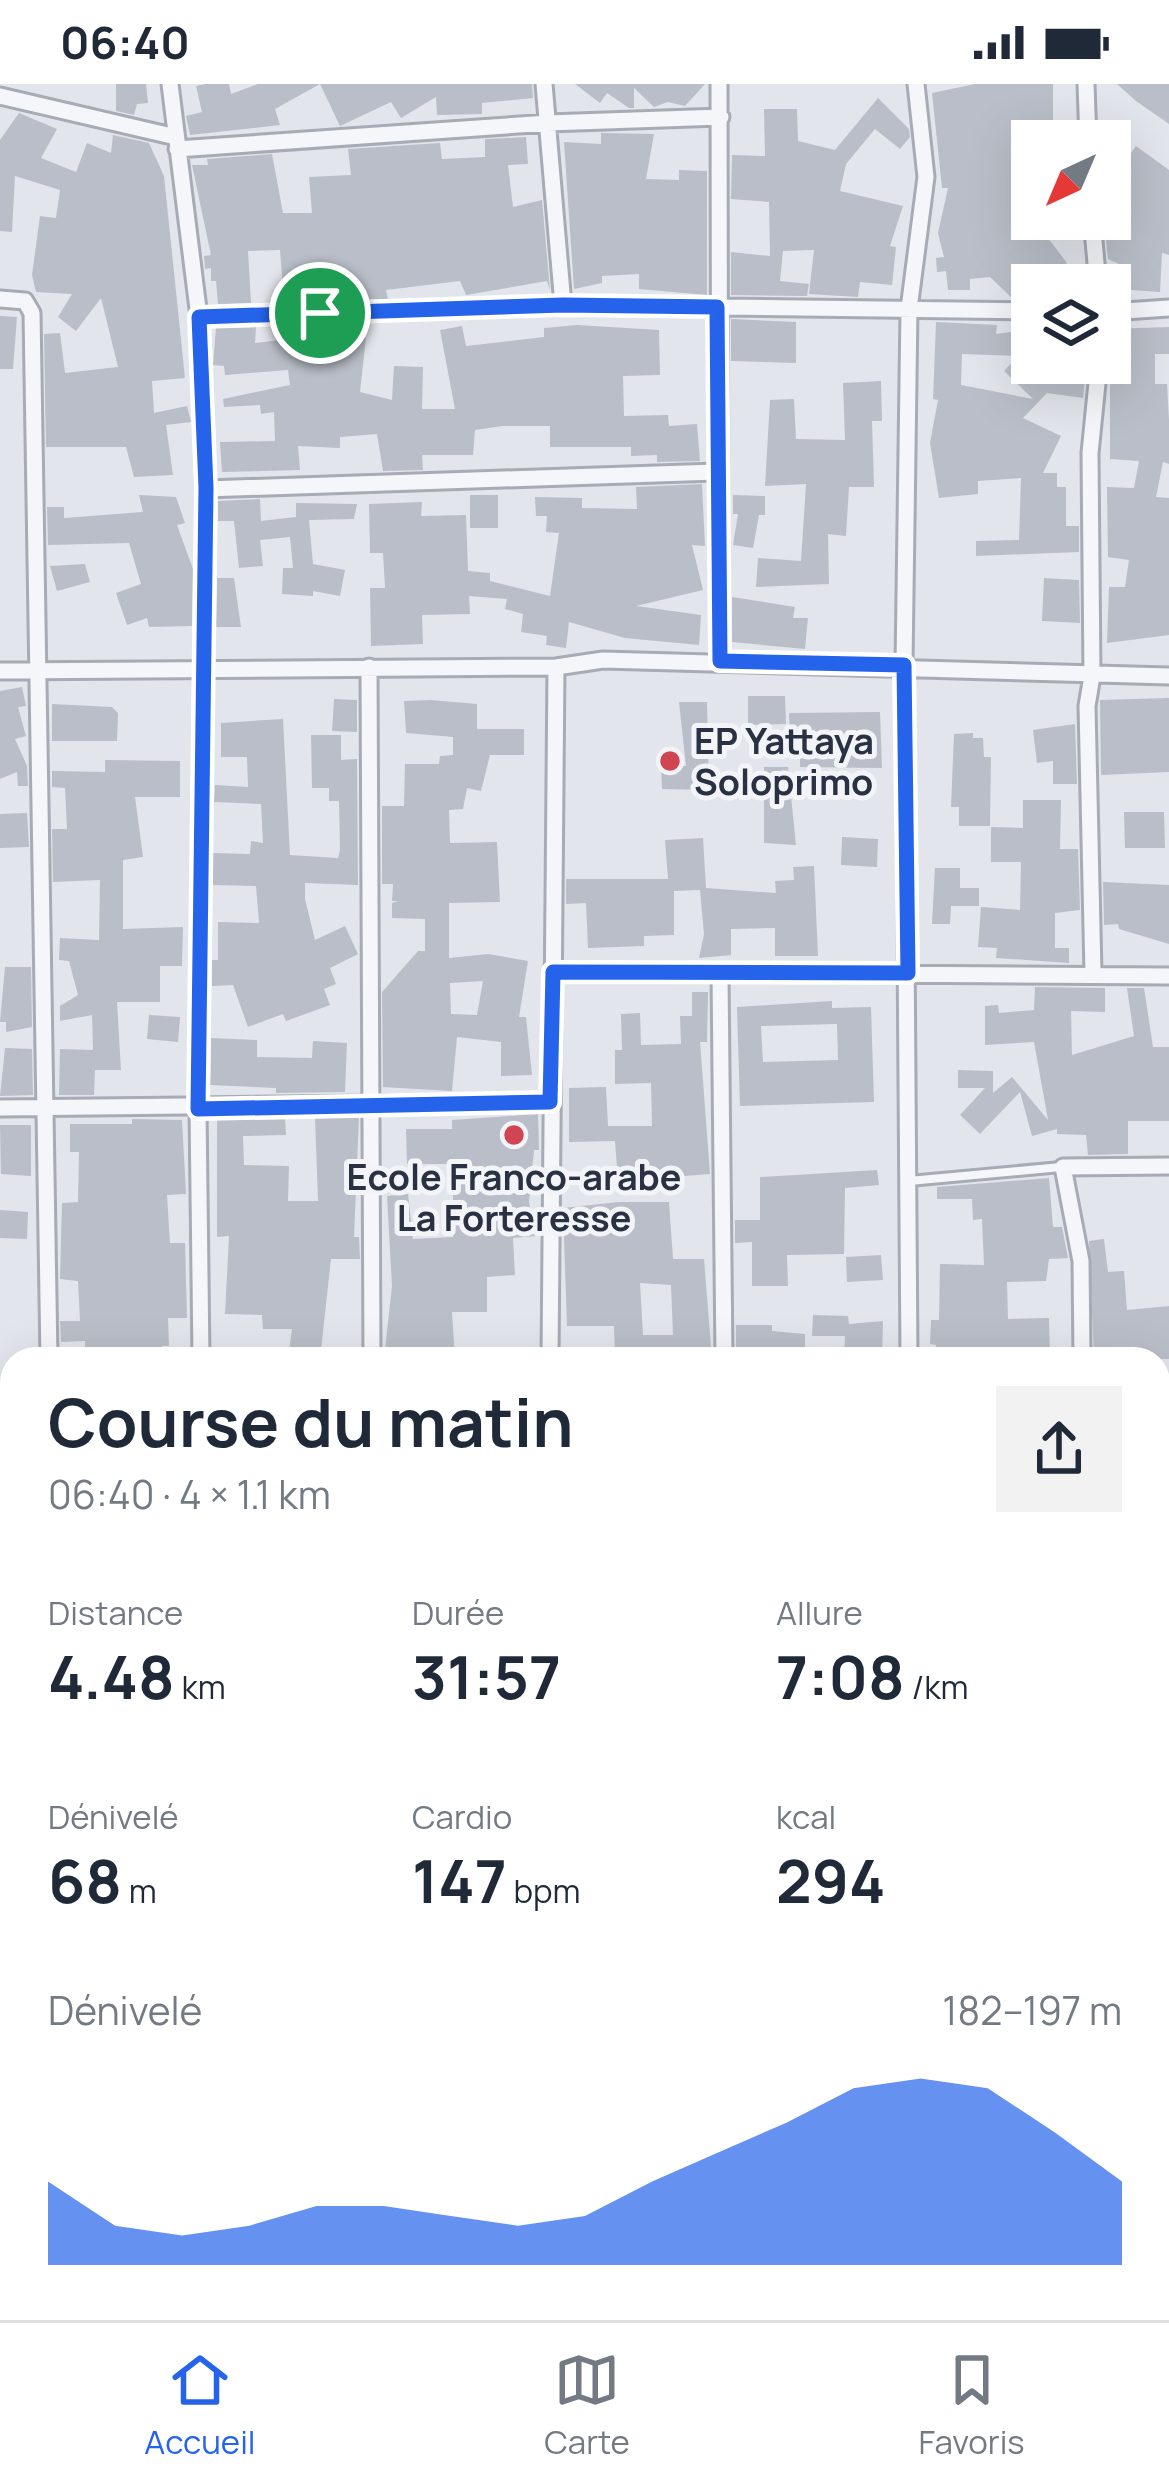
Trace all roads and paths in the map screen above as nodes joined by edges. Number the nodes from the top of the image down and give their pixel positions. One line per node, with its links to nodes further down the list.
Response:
1 (170, 84): 10 (street)
2 (544, 84): 9 (street)
3 (718, 84): 7 (street)
4 (916, 84): 15 (street)
5 (1086, 84): 8 (street)
6 (0, 96): 10 (street)
7 (721, 118): 9 (street); 13 (street)
8 (1087, 120)
9 (548, 123): 10 (street); 12 (street)
10 (176, 143): 18 (street)
11 (0, 299): 26 (street)
12 (563, 305): 13 (street); 18 (street)
13 (717, 307): 15 (street); 20 (street)
14 (1169, 308): 17 (street)
15 (910, 309): 16 (street); 23 (street)
16 (1011, 311)
17 (1131, 311)
18 (199, 317): 21 (street)
19 (1097, 384): 29 (street)
20 (716, 472): 21 (street); 22 (street)
21 (206, 488): 27 (street)
22 (720, 661): 23 (street); 25 (street)
23 (904, 665): 29 (street); 32 (street)
24 (369, 667): 25 (street); 27 (street); 37 (street)
25 (556, 667): 31 (street)
26 (37, 668): 27 (street); 28 (street); 40 (street)
27 (200, 668): 39 (street)
28 (0, 670)
29 (1092, 676): 30 (street); 33 (street)
30 (1169, 676)
31 (553, 972): 34 (street); 36 (street)
32 (908, 973): 33 (street); 34 (street); 43 (street)
33 (1093, 973): 35 (street)
34 (720, 976): 48 (street)
35 (1169, 976)
36 (550, 1102): 37 (street); 47 (street)
37 (372, 1105): 39 (street); 46 (street)
38 (0, 1108): 40 (street)
39 (198, 1109): 40 (street); 45 (street)
40 (44, 1110): 44 (street)
41 (1169, 1166): 42 (street)
42 (1063, 1167): 43 (lane); 50 (street)
43 (908, 1181): 49 (street)
44 (49, 1347)
45 (201, 1347)
46 (372, 1347)
47 (550, 1347)
48 (724, 1347)
49 (909, 1347)
50 (1082, 1347)

